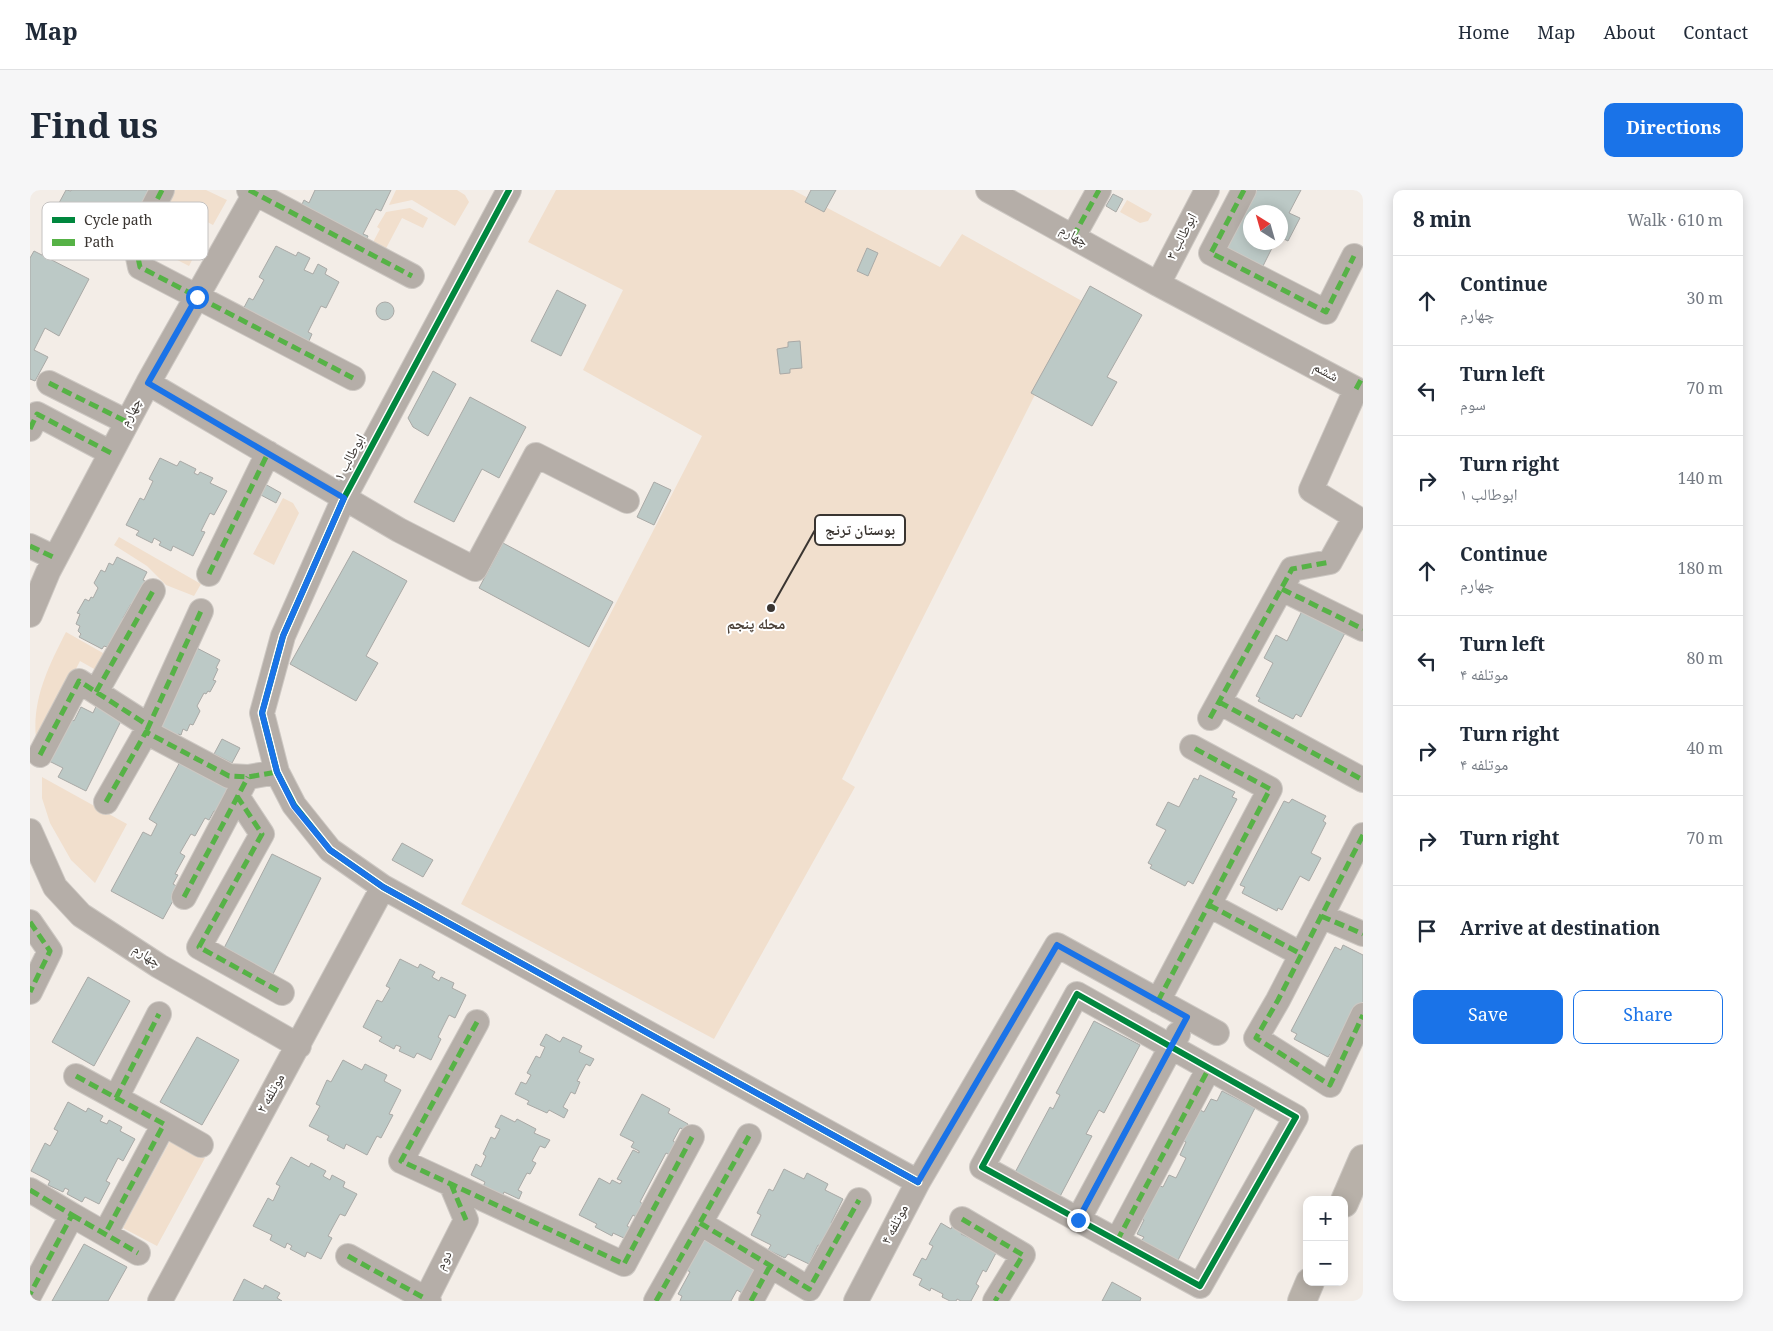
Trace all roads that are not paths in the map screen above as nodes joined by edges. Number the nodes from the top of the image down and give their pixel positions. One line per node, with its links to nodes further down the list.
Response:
1 (162, 190): 8 (street)
2 (507, 190): 23 (street, ابوطالب ۱)
3 (988, 190): 9 (street, چهارم)
4 (1099, 190): 9 (street)
5 (1207, 190): 13 (street, ابوطالب ۳)
6 (1244, 190): 10 (street)
7 (254, 191): 12 (street); 14 (street, چهارم)
8 (156, 202)
9 (1073, 237): 13 (street, چهارم)
10 (1354, 256)
11 (139, 260): 14 (street)
12 (412, 276)
13 (1158, 284): 18 (street, ششم)
14 (197, 297): 15 (street); 17 (street, چهارم)
15 (353, 378)
16 (49, 383): 19 (street)
17 (148, 383): 19 (street, چهارم); 22 (street)
18 (1359, 383): 28 (street, ششم)
19 (127, 422): 21 (street, چهارم)
20 (30, 429): 21 (street)
21 (111, 453): 26 (street, چهارم)
22 (268, 453): 23 (street); 27 (street)
23 (344, 498): 24 (street); 37 (street, ابوطالب ۱)
24 (626, 501)
25 (30, 546): 26 (street)
26 (55, 558): 31 (street, چهارم)
27 (210, 574)
28 (1282, 589): 32 (street); 38 (street)
29 (153, 591): 33 (street)
30 (201, 611): 34 (street)
31 (30, 614)
32 (1363, 629)
33 (96, 692): 34 (street); 36 (street)
34 (148, 729): 39 (street); 40 (street)
35 (1192, 747): 45 (street)
36 (40, 755)
37 (277, 772): 39 (street); 43 (street, ابوطالب ۱)
38 (1363, 780)
39 (243, 786): 44 (street); 51 (street)
40 (106, 802)
41 (30, 831): 58 (street, چهارم)
42 (1363, 835): 46 (street)
43 (383, 887): 58 (street, موتلفه ۲); 68 (street)
44 (184, 897)
45 (1208, 905): 49 (street); 52 (street)
46 (1321, 916): 48 (street); 49 (street)
47 (30, 922): 50 (street)
48 (1363, 934)
49 (1301, 954): 54 (street)
50 (30, 992)
51 (282, 993)
52 (1158, 1000): 55 (street, موتلفه ۴); 68 (street, موتلفه ۴)
53 (159, 1014): 62 (street)
54 (1363, 1015)
55 (1187, 1017): 57 (street, موتلفه ۴); 59 (street)
56 (477, 1022): 69 (street)
57 (1216, 1033)
58 (298, 1046): 85 (street, موتلفه ۲)
59 (1172, 1047): 60 (street); 75 (street); 75 (street)
60 (1209, 1068): 78 (street); 78 (street)
61 (76, 1076): 62 (street)
62 (116, 1098): 63 (street)
63 (164, 1124): 66 (street); 77 (street)
64 (749, 1136): 76 (street)
65 (692, 1137): 69 (street)
66 (201, 1145)
67 (1363, 1159): 71 (main road)
68 (918, 1182): 88 (street, موتلفه ۴)
69 (452, 1184): 84 (street, دوم)
70 (30, 1190): 73 (street)
71 (1347, 1196)
72 (859, 1200): 81 (street)
73 (72, 1216): 77 (street); 83 (street)
74 (962, 1219): 89 (street)
75 (1078, 1220): 78 (street)
76 (700, 1222): 81 (street); 86 (street)
77 (105, 1234): 79 (street)
78 (1117, 1241)
79 (138, 1253)
80 (348, 1256): 84 (street)
81 (770, 1266): 87 (street)
82 (1308, 1286): 90 (main road)
83 (30, 1294)
84 (427, 1300)
85 (160, 1301)
86 (656, 1301)
87 (752, 1301)
88 (856, 1301)
89 (995, 1301)
90 (1302, 1301)

